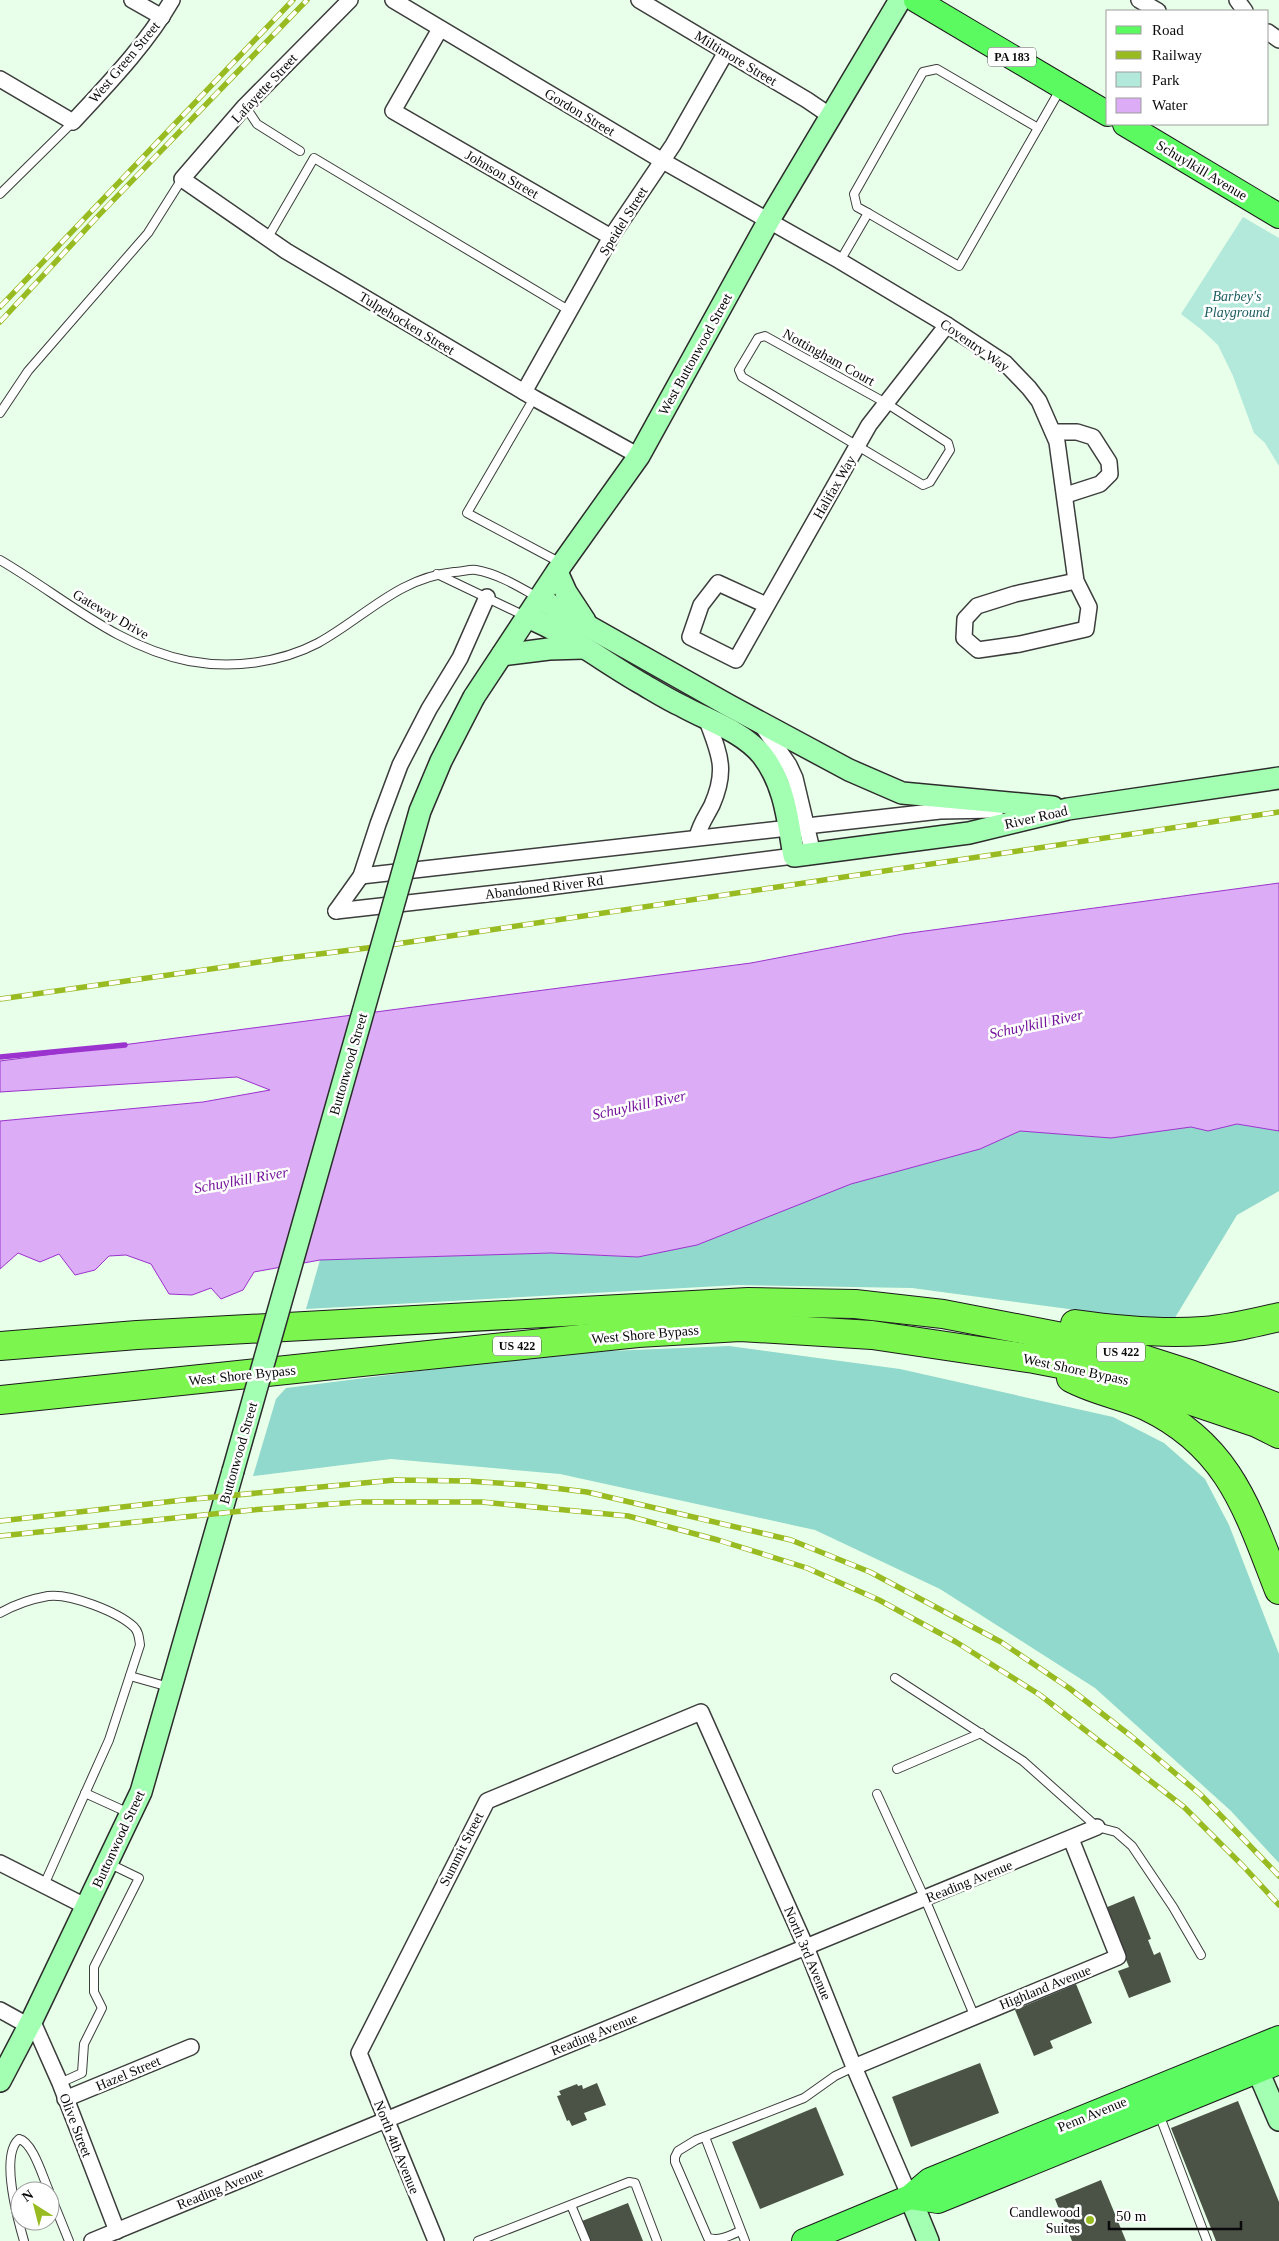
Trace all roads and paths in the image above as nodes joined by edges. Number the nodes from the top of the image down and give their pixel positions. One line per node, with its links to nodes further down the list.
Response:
1 (132, 0): 10 (street)
2 (172, 0): 10 (street, West Green Street)
3 (350, 0): 15 (street, Lafayette Street)
4 (393, 0): 11 (street, Gordon Street)
5 (639, 0): 12 (street, Miltimore Street)
6 (900, 0): 17 (street, West Buttonwood Street)
7 (916, 0): 14 (main road, PA 183)
8 (1139, 0): 9 (street)
9 (1156, 10)
10 (162, 17): 18 (street, West Green Street)
11 (440, 29): 22 (street, Gordon Street); 28 (street, Johnson Street)
12 (726, 52): 17 (street, Miltimore Street); 22 (street, Speidel Street)
13 (0, 79): 18 (street)
14 (1062, 86): 16 (main road, PA 183); 20 (lane)
15 (245, 106): 21 (lane); 23 (street, Lafayette Street)
16 (1106, 113)
17 (832, 117): 27 (street, West Buttonwood Street)
18 (73, 122): 24 (lane)
19 (1127, 125): 26 (main road, Schuylkill Avenue)
20 (1038, 128): 25 (lane); 25 (lane)
21 (300, 151)
22 (661, 160): 27 (street, Gordon Street); 28 (street, Speidel Street)
23 (182, 180): 29 (street, Tulpehocken Street); 35 (lane)
24 (0, 194)
25 (868, 213): 30 (lane)
26 (1279, 216)
27 (769, 220): 30 (street, Coventry Way); 38 (street, West Buttonwood Street)
28 (611, 237): 31 (street, Speidel Street)
29 (267, 239): 31 (lane); 33 (street, Tulpehocken Street)
30 (840, 261): 32 (street, Coventry Way)
31 (570, 311): 33 (street, Speidel Street)
32 (947, 325): 34 (street, Halifax Way); 36 (street, Coventry Way)
33 (529, 395): 38 (street, Tulpehocken Street); 41 (lane)
34 (886, 403): 37 (street, Halifax Way); 37 (lane); 37 (lane, Nottingham Court)
35 (0, 413)
36 (1053, 432): 39 (street, Coventry Way); 39 (street)
37 (857, 446): 46 (street, Halifax Way)
38 (638, 456): 41 (street, West Buttonwood Street)
39 (1066, 495): 43 (street, Coventry Way)
40 (0, 560): 42 (lane, Gateway Drive)
41 (560, 568): 45 (street, West Buttonwood Street); 48 (street)
42 (437, 574): 44 (lane); 45 (lane, Gateway Drive)
43 (1076, 581): 43 (street, Coventry Way)
44 (486, 597): 47 (lane); 59 (street, Abandoned River Rd)
45 (540, 599): 47 (street, West Buttonwood Street); 48 (street)
46 (766, 606): 46 (street, Halifax Way)
47 (527, 617): 49 (street); 50 (street, West Buttonwood Street)
48 (588, 626): 53 (street)
49 (584, 648): 50 (street); 52 (street)
50 (502, 655): 51 (street, West Buttonwood Street)
51 (474, 697): 71 (street, Buttonwood Street, bridge)
52 (706, 718): 56 (street); 57 (street)
53 (758, 721): 55 (street); 56 (street)
54 (1279, 778): 55 (street, River Road)
55 (1068, 809): 56 (street); 58 (street, River Road)
56 (798, 826): 57 (street); 58 (street)
57 (697, 837): 59 (street)
58 (804, 855): 59 (street, Abandoned River Rd)
59 (361, 876)
60 (958, 1317): 61 (highway); 62 (highway, West Shore Bypass / US 422); 65 (highway, West Shore Bypass / US 422)
61 (1279, 1317)
62 (0, 1346)
63 (1034, 1359): 64 (highway, West Shore Bypass / US 422); 66 (highway, West Shore Bypass / US 422); 67 (highway)
64 (0, 1400)
65 (1279, 1408)
66 (1279, 1434)
67 (1279, 1590)
68 (0, 1613): 69 (lane)
69 (130, 1676): 71 (lane); 75 (lane)
70 (895, 1678): 73 (lane)
71 (171, 1687): 77 (street, Buttonwood Street)
72 (701, 1712): 85 (street, North 3rd Avenue); 92 (street, Summit Street)
73 (981, 1734): 74 (lane); 78 (lane)
74 (897, 1769)
75 (85, 1793): 77 (lane); 82 (lane)
76 (877, 1794): 83 (lane)
77 (132, 1814): 81 (street, Buttonwood Street)
78 (1097, 1827): 79 (street, Reading Avenue); 86 (lane)
79 (1071, 1839): 83 (street, Reading Avenue); 88 (street, Highland Avenue)
80 (0, 1863): 82 (street)
81 (108, 1863): 84 (street, Buttonwood Street); 96 (lane)
82 (44, 1885): 84 (street)
83 (926, 1899): 85 (street, Reading Avenue); 88 (lane)
84 (87, 1906): 89 (street, Buttonwood Street)
85 (806, 1947): 93 (street, North 3rd Avenue); 99 (street, Reading Avenue)
86 (1201, 1956)
87 (0, 2010): 89 (street)
88 (974, 2015): 93 (street, Highland Avenue)
89 (31, 2023): 95 (street, Buttonwood Street); 96 (street, Olive Street)
90 (1279, 2038): 98 (main road, Penn Avenue)
91 (191, 2047): 97 (street, Hazel Street)
92 (358, 2052): 99 (street, North 4th Avenue)
93 (854, 2067): 101 (lane); 104 (street, North 3rd Avenue)
94 (1269, 2067): 98 (main road, Penn Avenue); 100 (street)
95 (0, 2081)
96 (60, 2083): 97 (street, Olive Street)
97 (65, 2099): 107 (street, Olive Street)
98 (1154, 2101): 104 (main road, Penn Avenue); 118 (lane)
99 (386, 2120): 107 (street, Reading Avenue); 109 (street, North 4th Avenue)
100 (1279, 2120)
101 (705, 2137): 108 (lane); 108 (lane)
102 (44, 2181): 103 (lane)
103 (10, 2193)
104 (910, 2197): 116 (main road, Penn Avenue); 117 (street)
105 (571, 2205): 112 (lane); 113 (lane); 114 (lane)
106 (60, 2219): 110 (lane)
107 (117, 2231): 111 (street, Reading Avenue)
108 (740, 2231): 115 (lane)
109 (431, 2239)
110 (69, 2241)
111 (92, 2241)
112 (478, 2241)
113 (586, 2241)
114 (657, 2241)
115 (745, 2241)
116 (804, 2241)
117 (928, 2241)
118 (1207, 2241)

